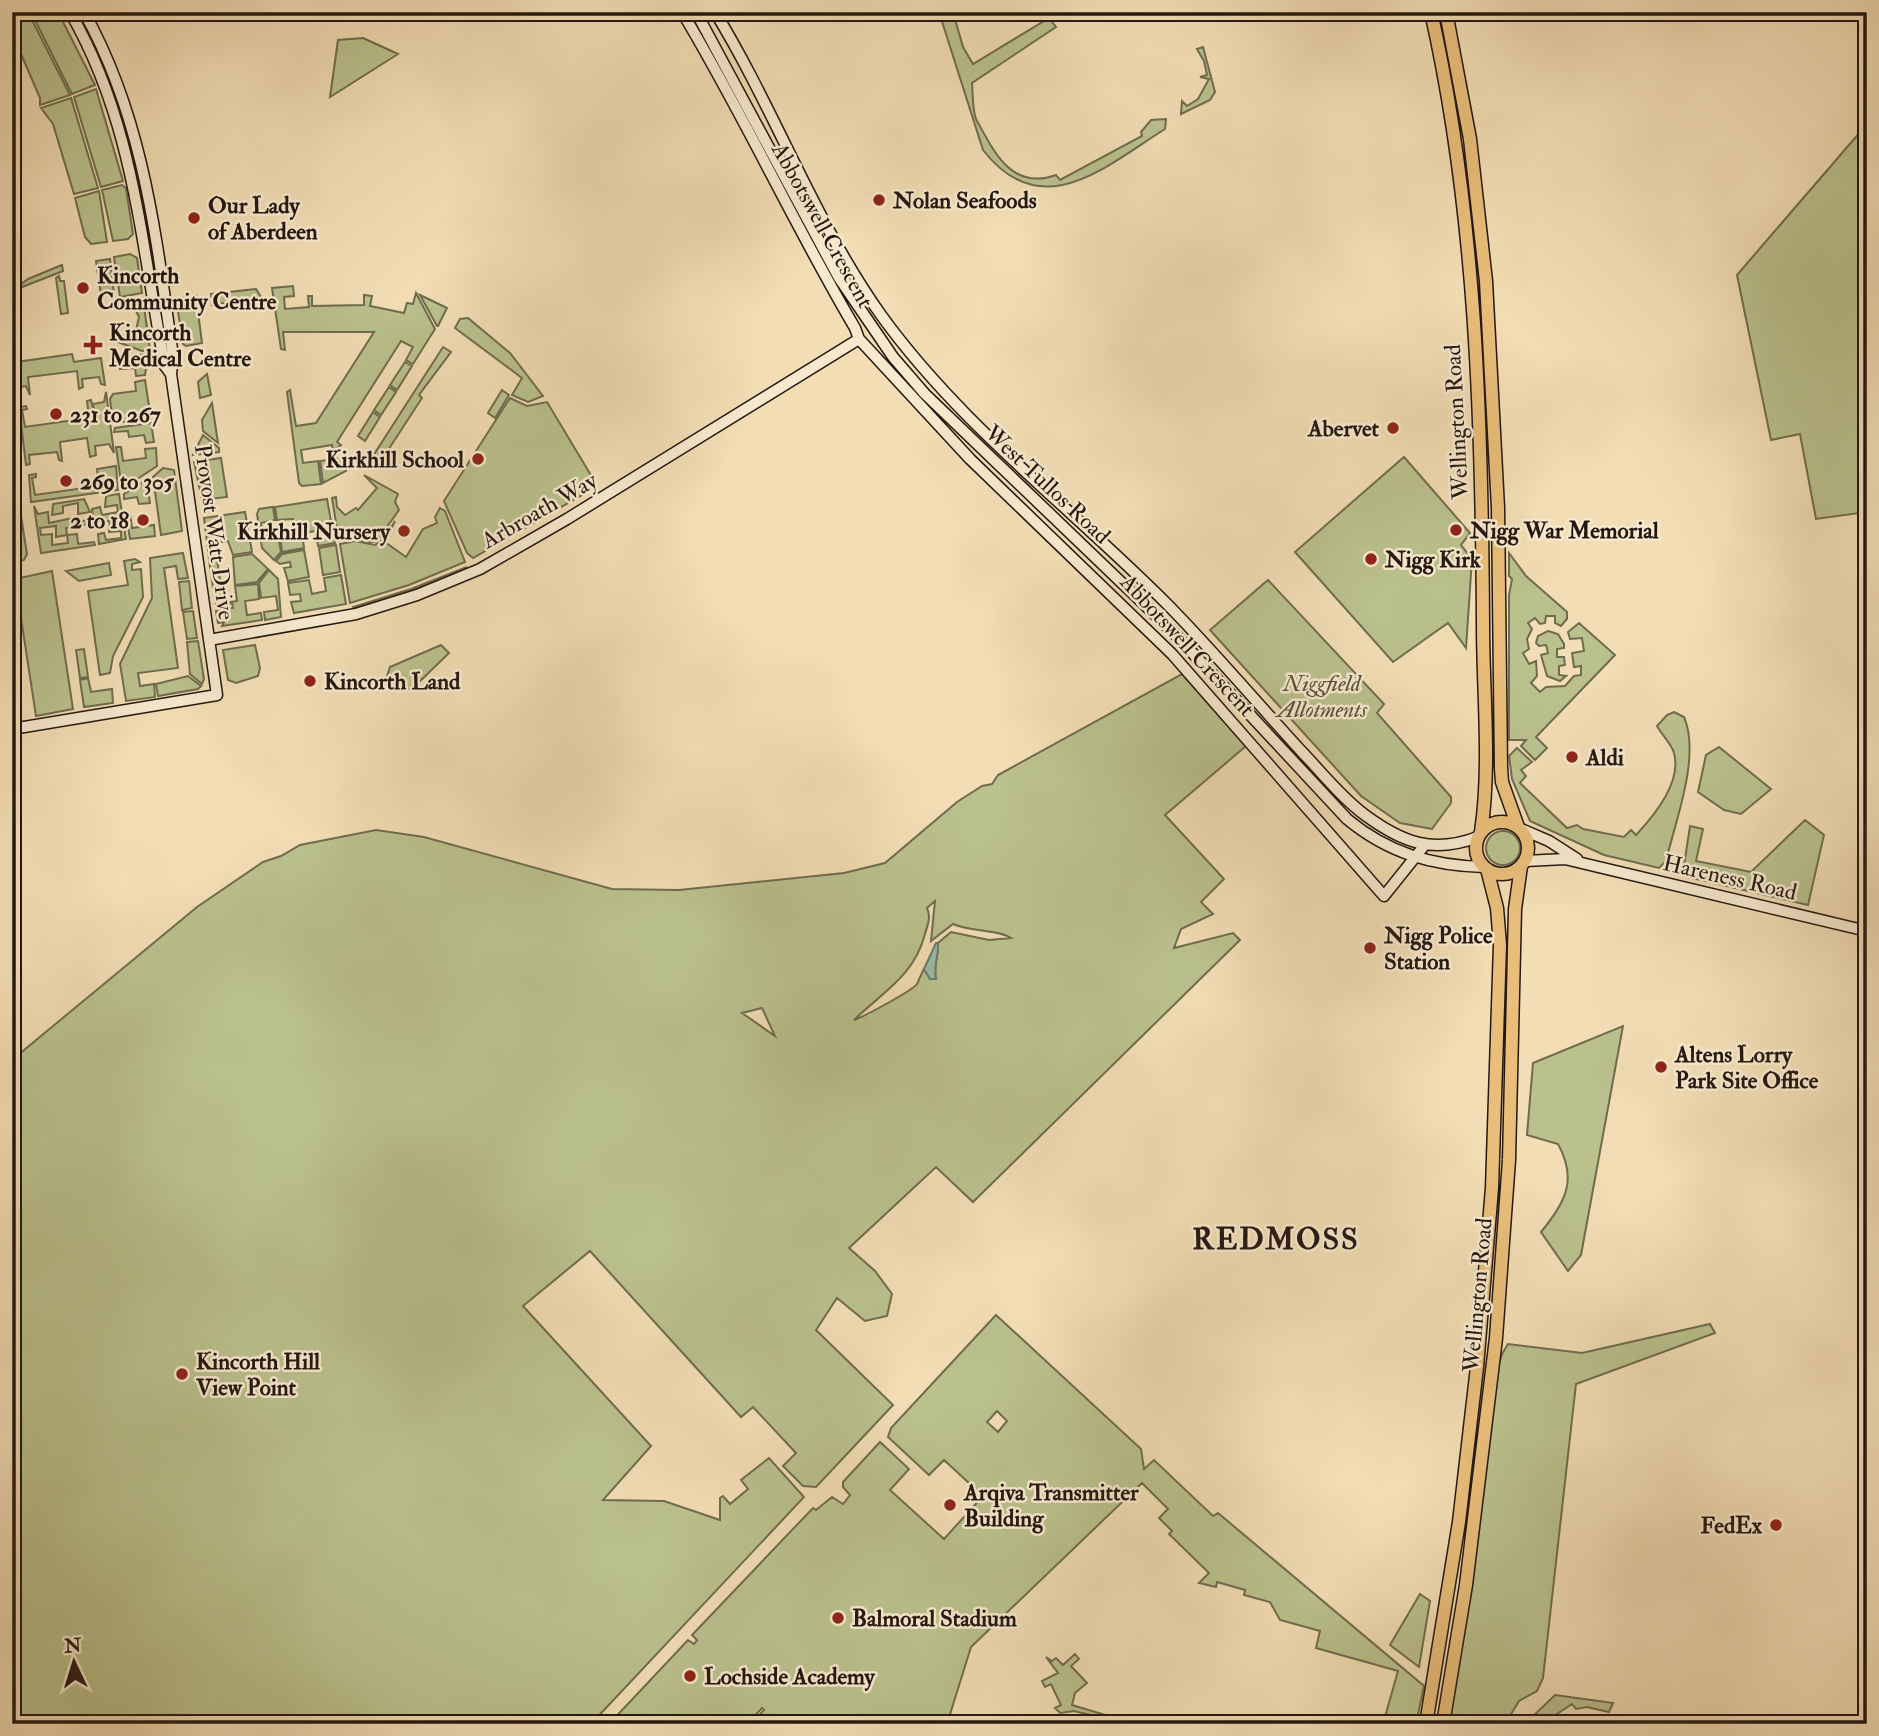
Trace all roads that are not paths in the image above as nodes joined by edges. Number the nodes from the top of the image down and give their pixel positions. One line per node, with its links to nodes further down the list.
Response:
1 (70, 12): 9 (street, Provost Watt Drive)
2 (84, 12): 9 (street, Provost Watt Drive)
3 (682, 12): 8 (street, Abbotswell Crescent)
4 (696, 12): 15 (street, West Tullos Road)
5 (715, 12): 14 (street, West Tullos Road)
6 (1431, 12): 13 (main road, Wellington Road)
7 (1446, 12): 12 (main road, Wellington Road)
8 (859, 339): 10 (street, Arbroath Way); 15 (street, Abbotswell Crescent)
9 (171, 374): 10 (street, Provost Watt Drive)
10 (209, 640): 11 (street, Provost Watt Drive)
11 (12, 729)
12 (1519, 828): 13 (main road); 16 (street, Hareness Road); 17 (main road)
13 (1480, 835): 14 (street, West Tullos Road); 18 (main road)
14 (1424, 846): 15 (street)
15 (1414, 857): 18 (street, West Tullos Road)
16 (1583, 863): 17 (street, Hareness Road); 19 (street, Hareness Road)
17 (1523, 864): 18 (main road); 22 (main road, Wellington Road)
18 (1486, 868): 21 (main road, Wellington Road)
19 (1867, 931)
20 (1867, 1692): 23 (street)
21 (1426, 1724)
22 (1443, 1724)
23 (1863, 1724)

